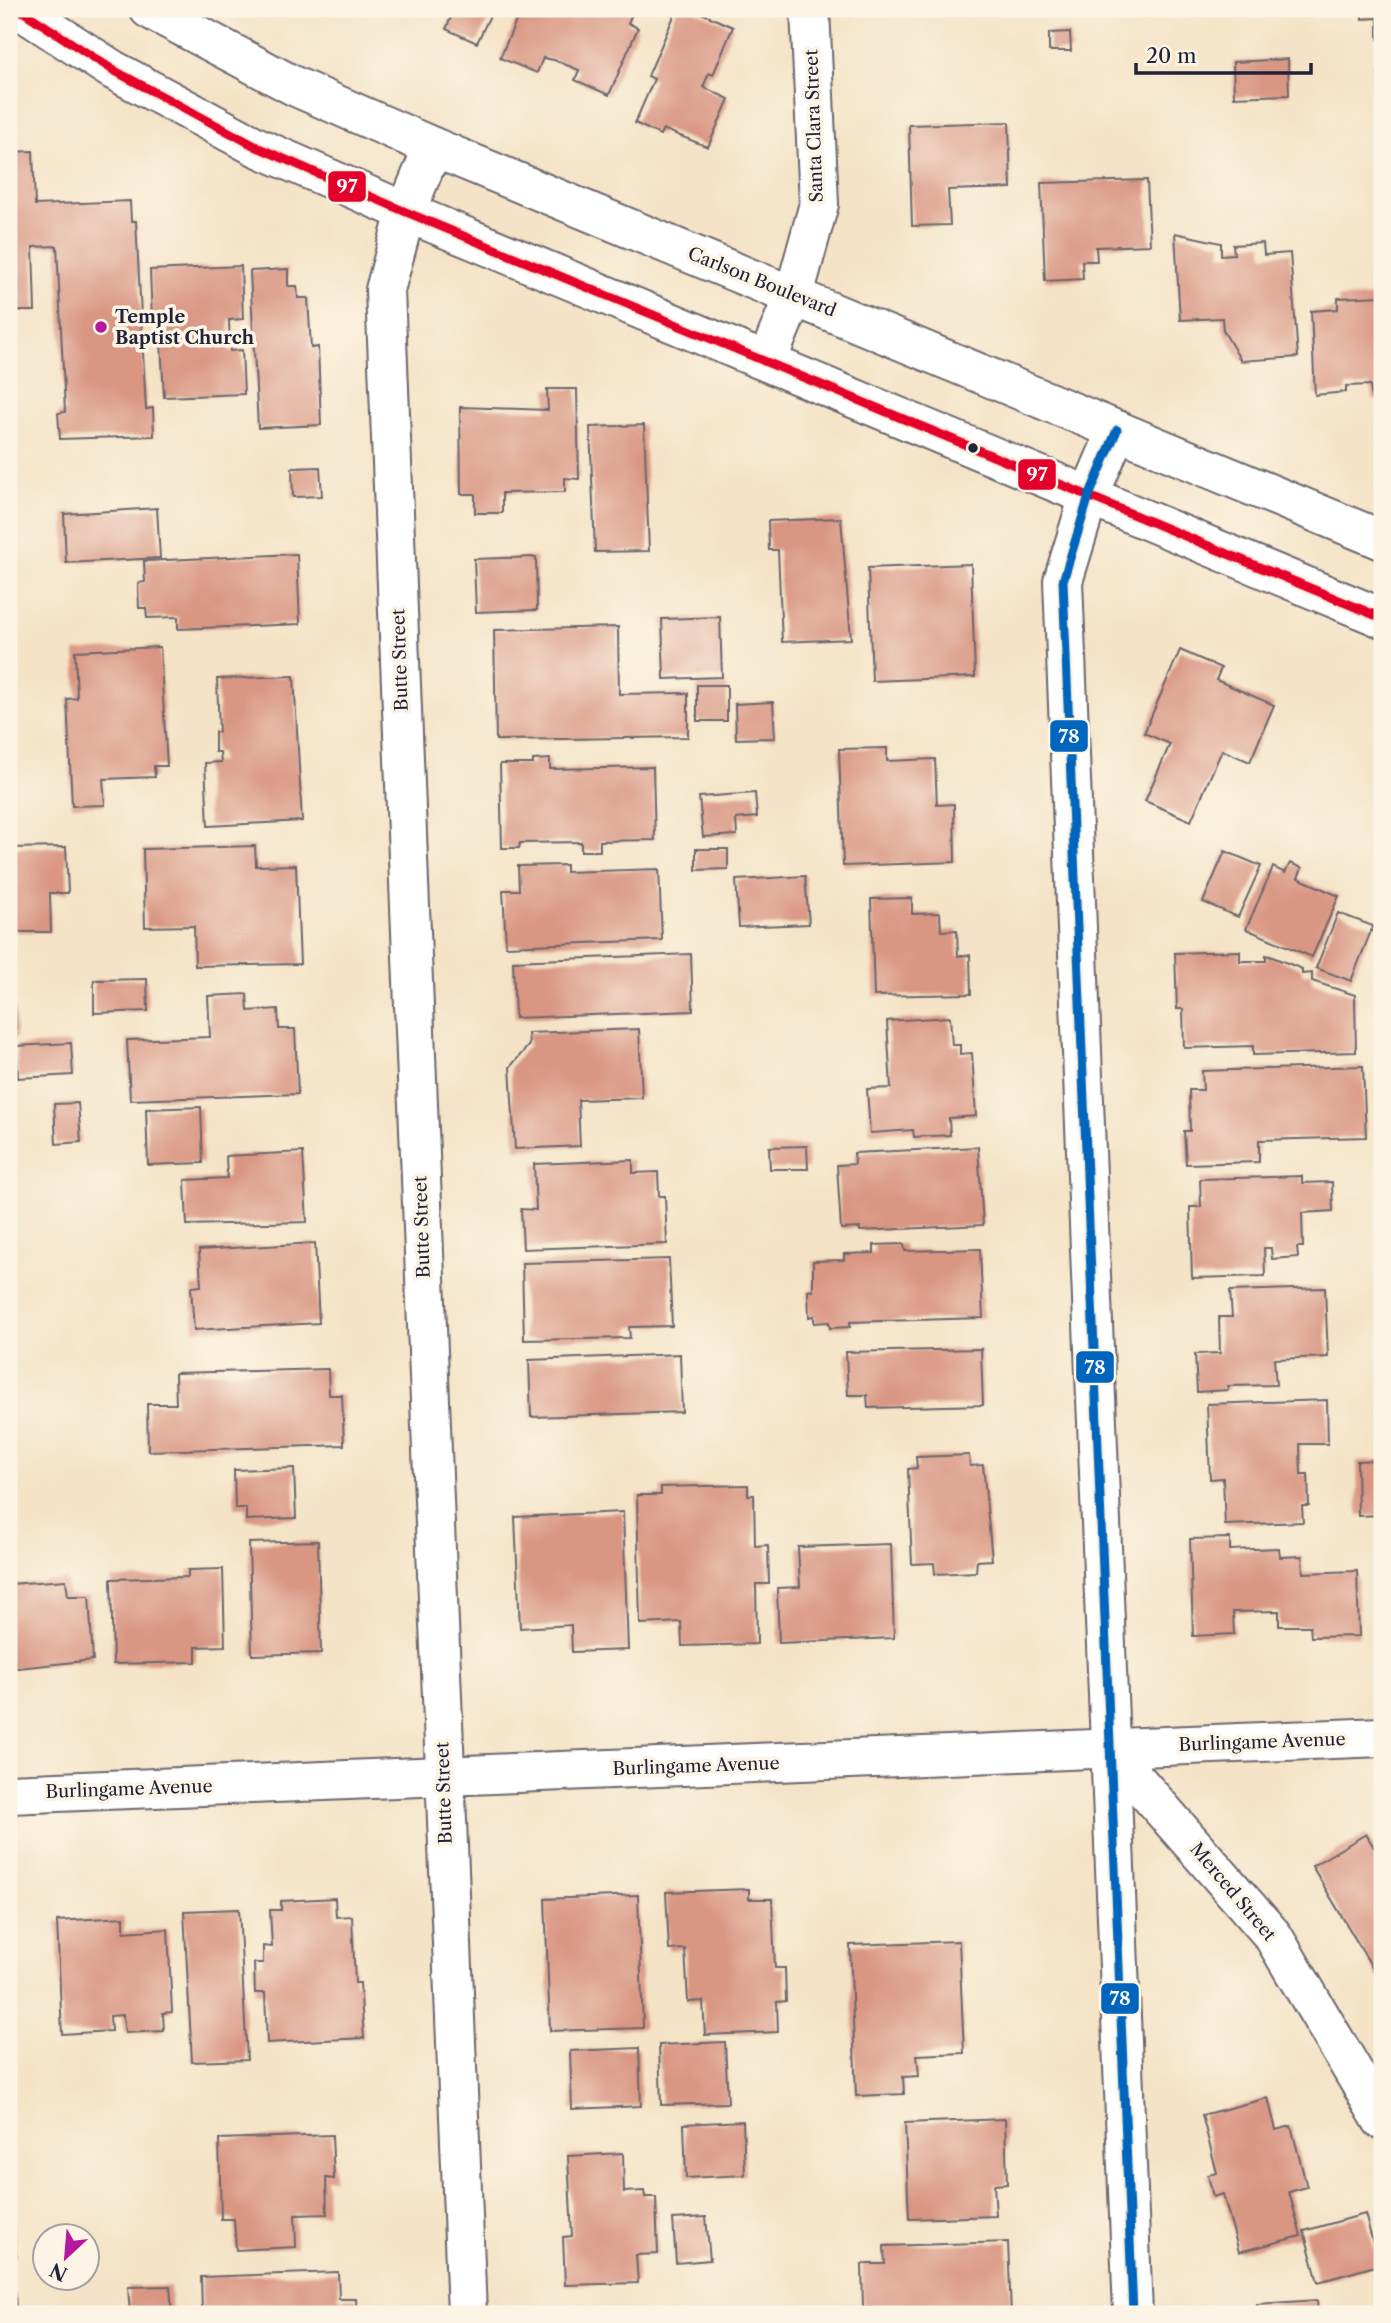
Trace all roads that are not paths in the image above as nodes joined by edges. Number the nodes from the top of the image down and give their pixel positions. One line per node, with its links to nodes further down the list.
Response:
1 (19, 9): 5 (street)
2 (149, 9): 4 (street, Carlson Boulevard)
3 (810, 9): 6 (street, Santa Clara Street)
4 (433, 147): 5 (street, Butte Street); 6 (street, Carlson Boulevard)
5 (406, 212): 7 (street); 14 (street, Butte Street)
6 (794, 295): 7 (street, Santa Clara Street); 8 (street, Carlson Boulevard)
7 (767, 360): 9 (street)
8 (1117, 430): 9 (street); 10 (street, Carlson Boulevard)
9 (1089, 496): 11 (street); 13 (street)
10 (1382, 540)
11 (1382, 618)
12 (1382, 1737): 13 (street, Burlingame Avenue)
13 (1109, 1749): 14 (street, Burlingame Avenue); 16 (street, Merced Street); 18 (street)
14 (443, 1776): 15 (street, Burlingame Avenue); 17 (street, Butte Street)
15 (9, 1794)
16 (1382, 2120)
17 (467, 2314)
18 (1133, 2314)

